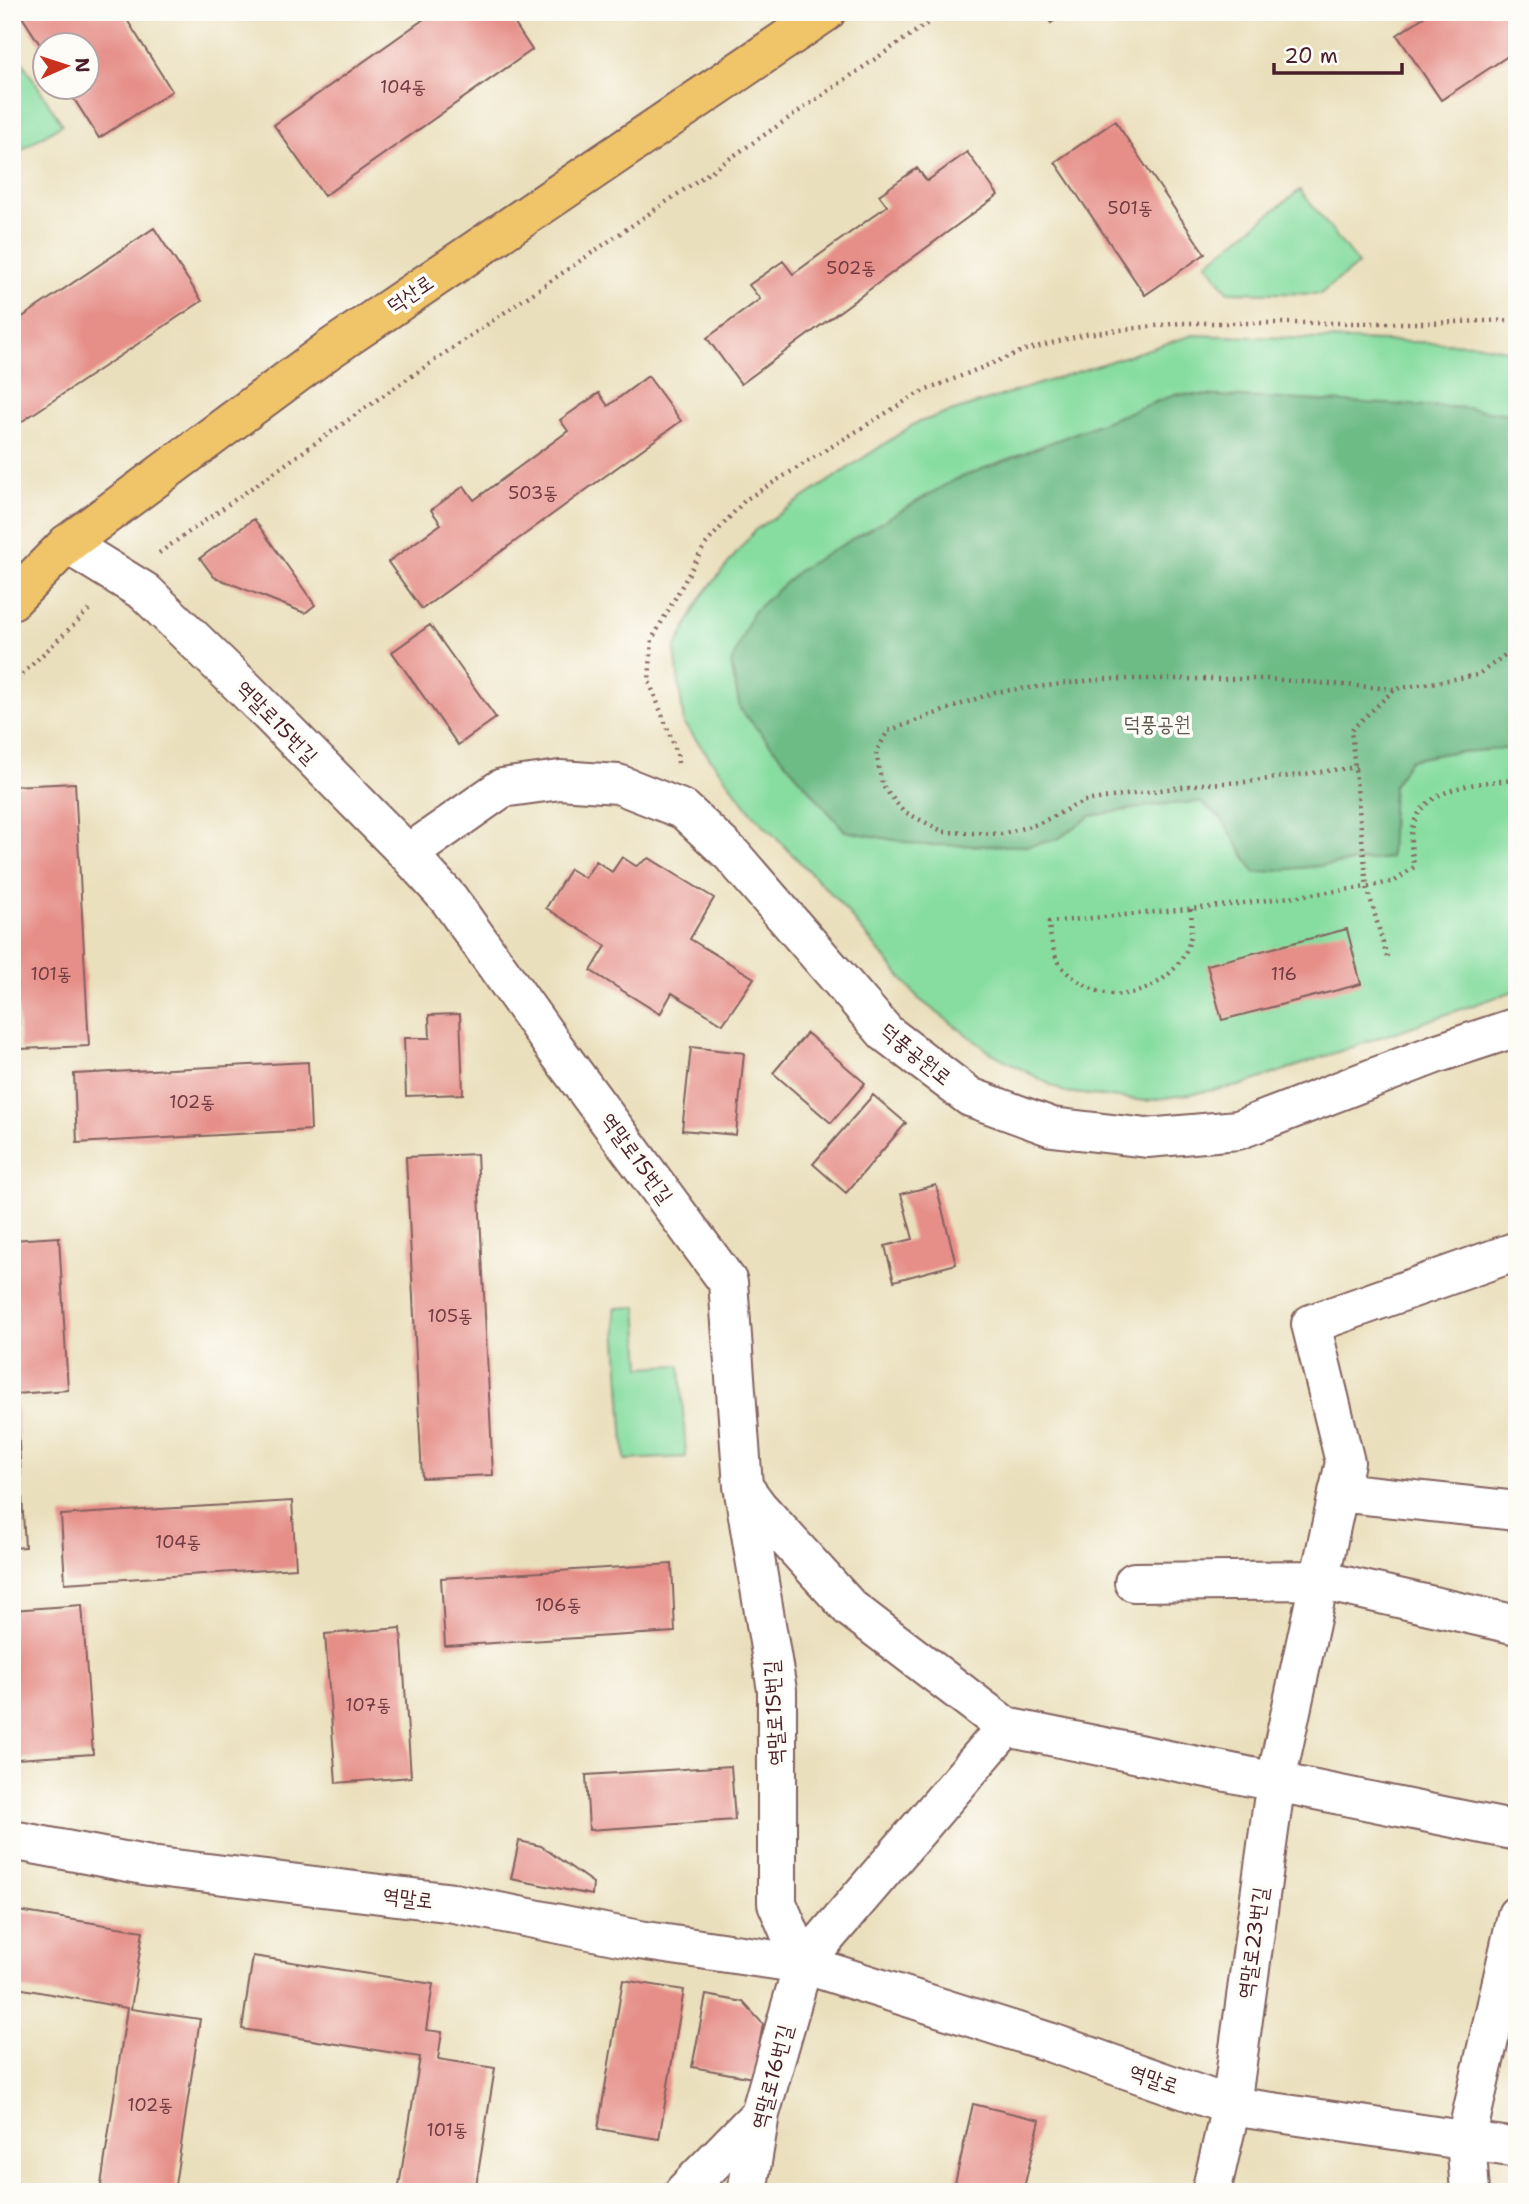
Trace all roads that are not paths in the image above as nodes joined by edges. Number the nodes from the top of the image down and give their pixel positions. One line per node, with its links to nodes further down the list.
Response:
1 (826, 12): 2 (main road, 덕산로)
2 (67, 544): 3 (main road, 덕산로); 4 (street, 역말로15번길)
3 (12, 600)
4 (408, 854): 5 (street, 덕풍공원로); 7 (street, 역말로15번길)
5 (1517, 1027)
6 (1517, 1251): 8 (street, 역말로23번길)
7 (743, 1486): 13 (street); 18 (street, 역말로15번길)
8 (1338, 1492): 9 (street); 10 (street, 역말로23번길)
9 (1517, 1511)
10 (1320, 1580): 11 (street); 12 (street); 14 (street, 역말로23번길)
11 (1134, 1582)
12 (1517, 1625)
13 (1006, 1727): 14 (street); 18 (street)
14 (1276, 1780): 15 (street); 19 (street, 역말로23번길)
15 (1517, 1831)
16 (12, 1840): 18 (street, 역말로)
17 (1517, 1915): 21 (street)
18 (803, 1964): 19 (street, 역말로); 20 (street, 역말로16번길)
19 (1231, 2106): 21 (street, 역말로); 25 (street, 역말로23번길)
20 (760, 2114): 23 (street); 24 (street, 역말로16번길)
21 (1466, 2140): 22 (street, 역말로); 26 (street)
22 (1517, 2148)
23 (684, 2192)
24 (747, 2192)
25 (1211, 2192)
26 (1470, 2192)

